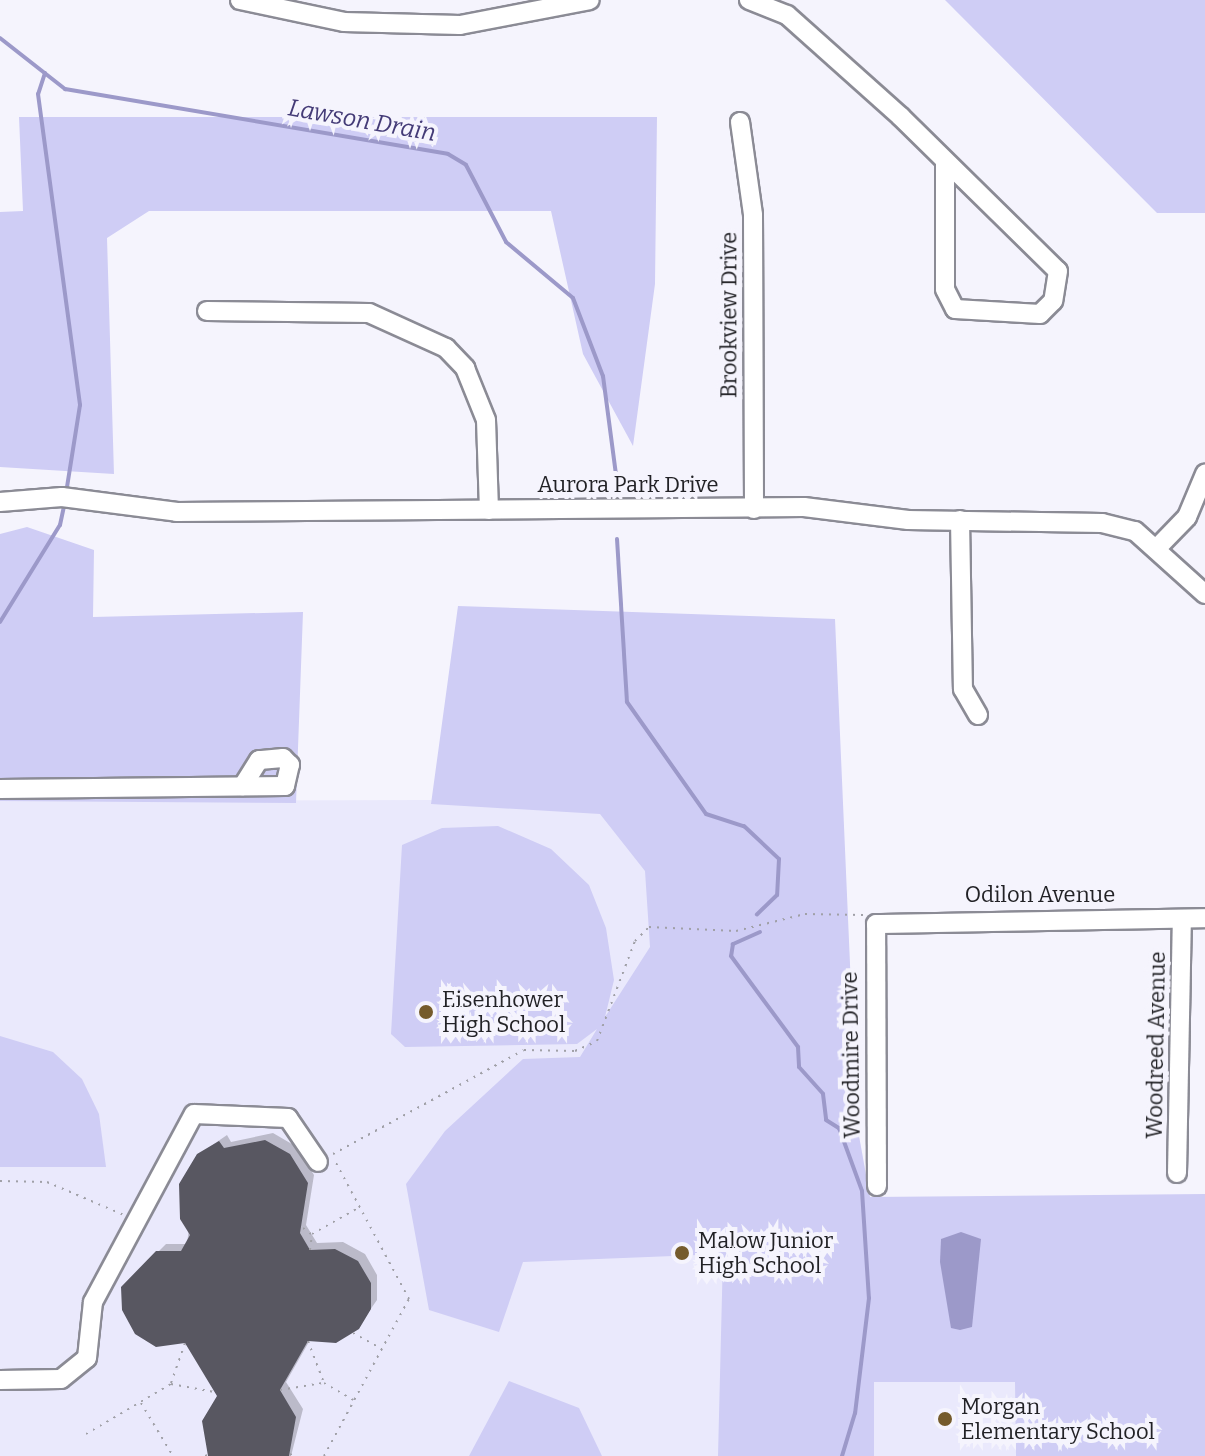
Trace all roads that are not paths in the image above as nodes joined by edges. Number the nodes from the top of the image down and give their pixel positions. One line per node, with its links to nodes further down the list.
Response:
1 (240, 0): 2 (street)
2 (590, 0)
3 (749, 0): 5 (street)
4 (740, 122): 9 (street, Brookview Drive)
5 (945, 161): 5 (street)
6 (207, 311): 10 (street)
7 (1205, 474): 12 (street)
8 (0, 502): 10 (street, Aurora Park Drive)
9 (754, 509): 10 (street, Aurora Park Drive); 11 (street, Aurora Park Drive)
10 (489, 510)
11 (960, 520): 12 (street, Aurora Park Drive); 14 (street)
12 (1157, 548): 13 (street, Aurora Park Drive)
13 (1205, 594)
14 (978, 715)
15 (243, 786): 16 (street)
16 (0, 789)
17 (1205, 918): 18 (street, Odilon Avenue)
18 (1182, 919): 19 (street, Odilon Avenue); 21 (street, Woodreed Avenue)
19 (880, 921): 22 (street, Woodmire Drive)
20 (318, 1162): 23 (street)
21 (1177, 1173)
22 (877, 1186)
23 (0, 1380)

